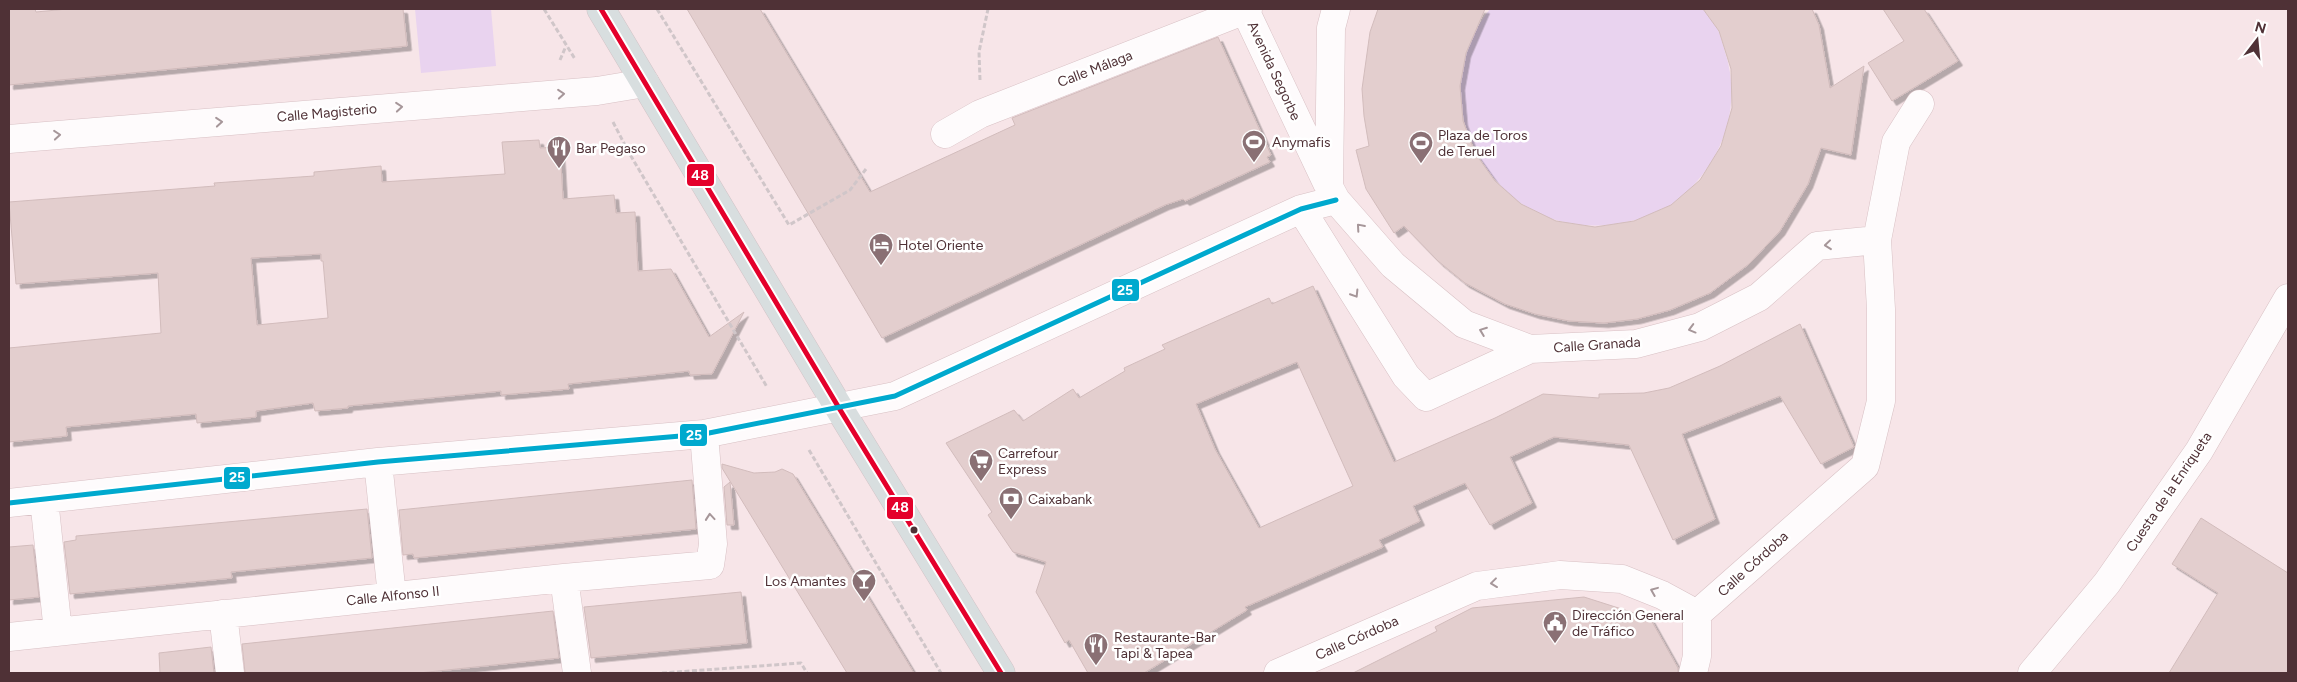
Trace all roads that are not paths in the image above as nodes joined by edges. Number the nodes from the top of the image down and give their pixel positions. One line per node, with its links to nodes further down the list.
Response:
1 (601, 9): 4 (main road)
2 (1246, 9): 6 (street, Calle Málaga); 8 (street, Avenida Segorbe)
3 (1336, 9): 8 (street)
4 (645, 83): 7 (street, Calle Magisterio, one-way to 4); 13 (main road)
5 (1920, 104): 10 (street, Calle Córdoba)
6 (945, 134)
7 (9, 139)
8 (1332, 194): 9 (street); 12 (street, Calle Granada, one-way to 8)
9 (1301, 209): 12 (street, Calle Granada, one-way to 12); 13 (street)
10 (1877, 240): 12 (street, Calle Granada, one-way to 12); 21 (street, Calle Córdoba)
11 (2288, 298): 29 (street, Cuesta de la Enriqueta)
12 (1530, 349)
13 (838, 408): 14 (street); 26 (main road)
14 (704, 434): 15 (street); 18 (street, Calle Alfonso II, one-way to 14)
15 (378, 462): 16 (street); 19 (street)
16 (44, 499): 17 (street); 22 (street)
17 (9, 503)
18 (564, 578): 19 (street, Calle Alfonso II); 25 (street)
19 (392, 596): 20 (street, Calle Alfonso II)
20 (223, 614): 22 (street, Calle Alfonso II); 24 (street)
21 (1697, 614): 27 (street, Calle Córdoba, one-way to 27); 28 (street)
22 (58, 632): 23 (street, Calle Alfonso II)
23 (9, 637)
24 (230, 673)
25 (577, 673)
26 (1001, 673)
27 (1278, 673)
28 (1693, 673)
29 (2032, 673)

